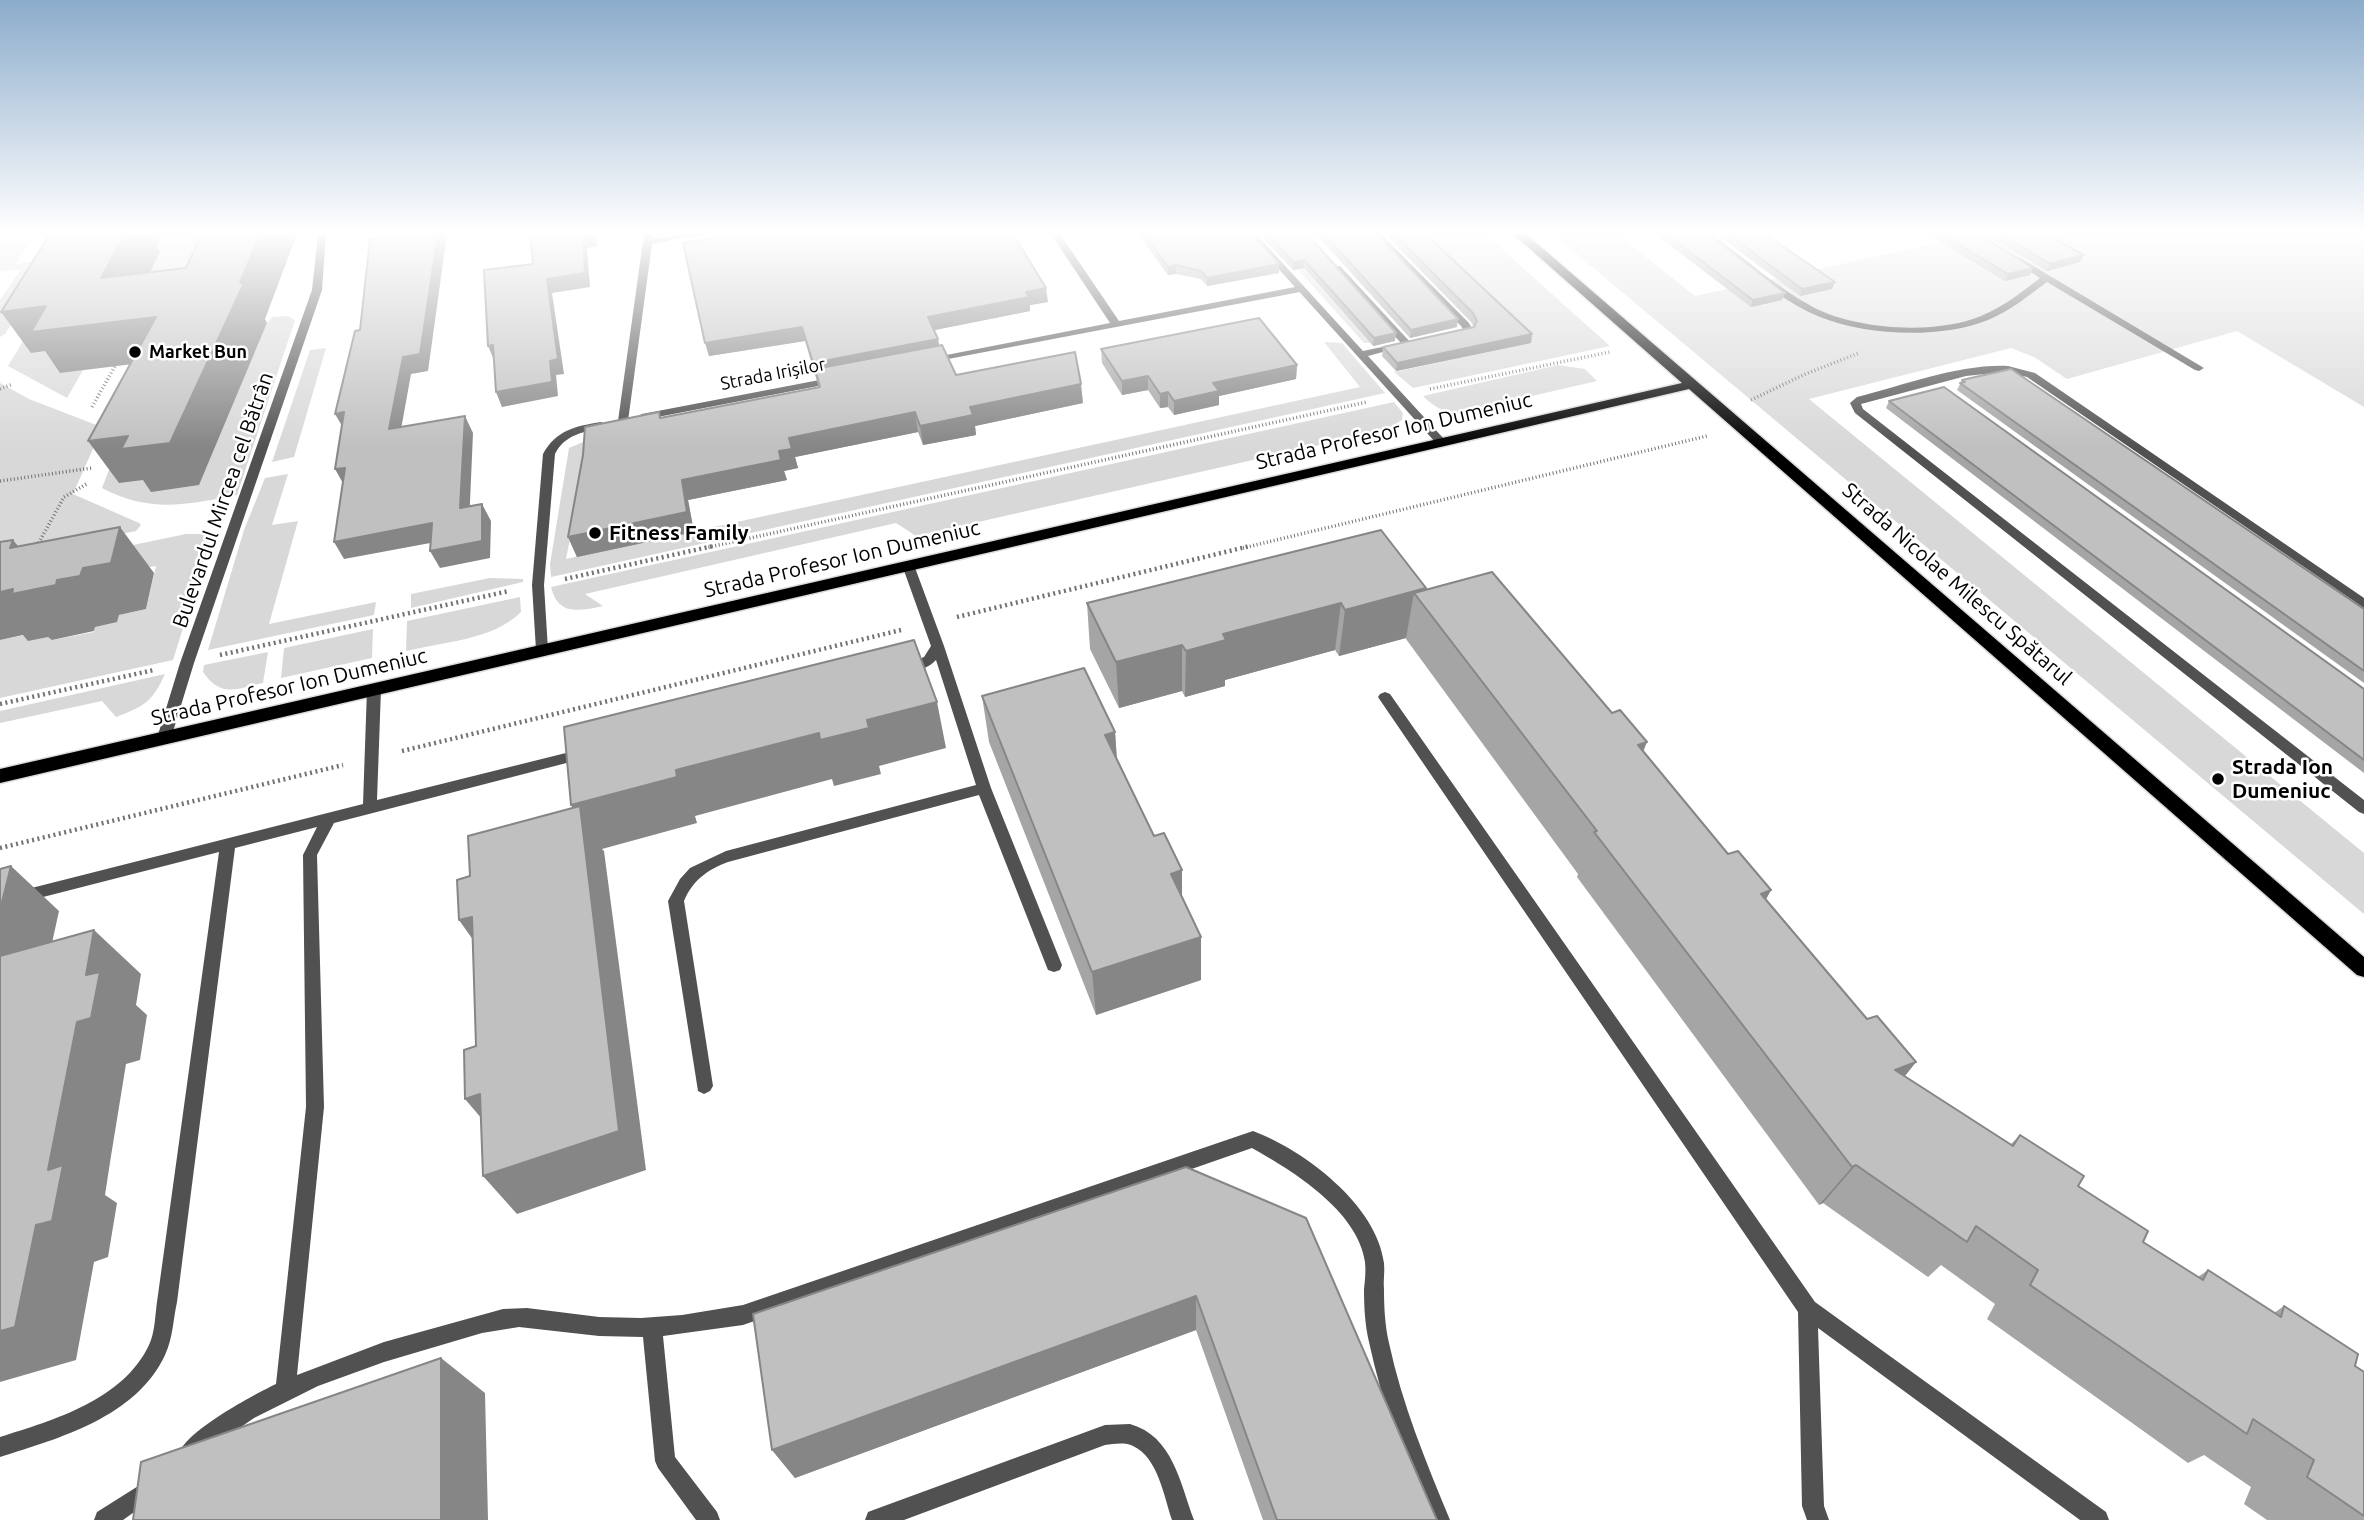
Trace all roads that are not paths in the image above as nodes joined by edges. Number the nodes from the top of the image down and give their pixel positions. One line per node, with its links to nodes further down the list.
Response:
1 (312, 305): 32 (street, Bulevardul Mircea cel Bătrân)
2 (639, 305): 23 (street)
3 (1101, 305): 12 (street)
4 (1220, 305): 12 (street)
5 (1315, 305): 16 (street)
6 (1371, 305): 15 (street)
7 (1446, 305): 13 (street)
8 (1601, 305): 21 (main road, Strada Nicolae Milescu Spătarul)
9 (1804, 305): 10 (street)
10 (2007, 305)
11 (2094, 305): 18 (street)
12 (1115, 326): 17 (street)
13 (1445, 337)
14 (1420, 342): 15 (street)
15 (1407, 344): 16 (street)
16 (1362, 354): 24 (street)
17 (924, 362)
18 (2199, 368)
19 (842, 378): 23 (street, Strada Irișilor)
20 (1934, 381): 22 (street); 26 (street); 36 (street)
21 (1693, 384): 24 (main road, Strada Profesor Ion Dumeniuc); 42 (main road, Strada Nicolae Milescu Spătarul)
22 (1945, 390)
23 (623, 421): 28 (street, Strada Irișilor)
24 (1440, 441): 25 (main road, Strada Profesor Ion Dumeniuc)
25 (908, 565): 27 (street); 28 (main road, Strada Profesor Ion Dumeniuc)
26 (2364, 604)
27 (938, 646): 29 (street); 35 (street)
28 (542, 650): 30 (main road, Strada Profesor Ion Dumeniuc)
29 (888, 675)
30 (374, 689): 32 (main road, Strada Profesor Ion Dumeniuc); 37 (street)
31 (1385, 697): 44 (street)
32 (164, 738): 34 (main road, Strada Profesor Ion Dumeniuc)
33 (595, 751): 37 (street)
34 (0, 776)
35 (984, 788): 41 (street); 43 (street)
36 (2364, 808)
37 (370, 809): 38 (street)
38 (330, 817): 39 (street); 46 (street)
39 (228, 844): 40 (street); 47 (street)
40 (0, 902)
41 (1054, 965)
42 (2364, 969)
43 (704, 1086)
44 (1808, 1309): 53 (street); 54 (street)
45 (652, 1327): 46 (street); 50 (street); 52 (street)
46 (286, 1388): 48 (street)
47 (0, 1447)
48 (108, 1519)
49 (884, 1519): 51 (street)
50 (709, 1520)
51 (1183, 1520)
52 (1439, 1520)
53 (1818, 1520)
54 (2098, 1520)

